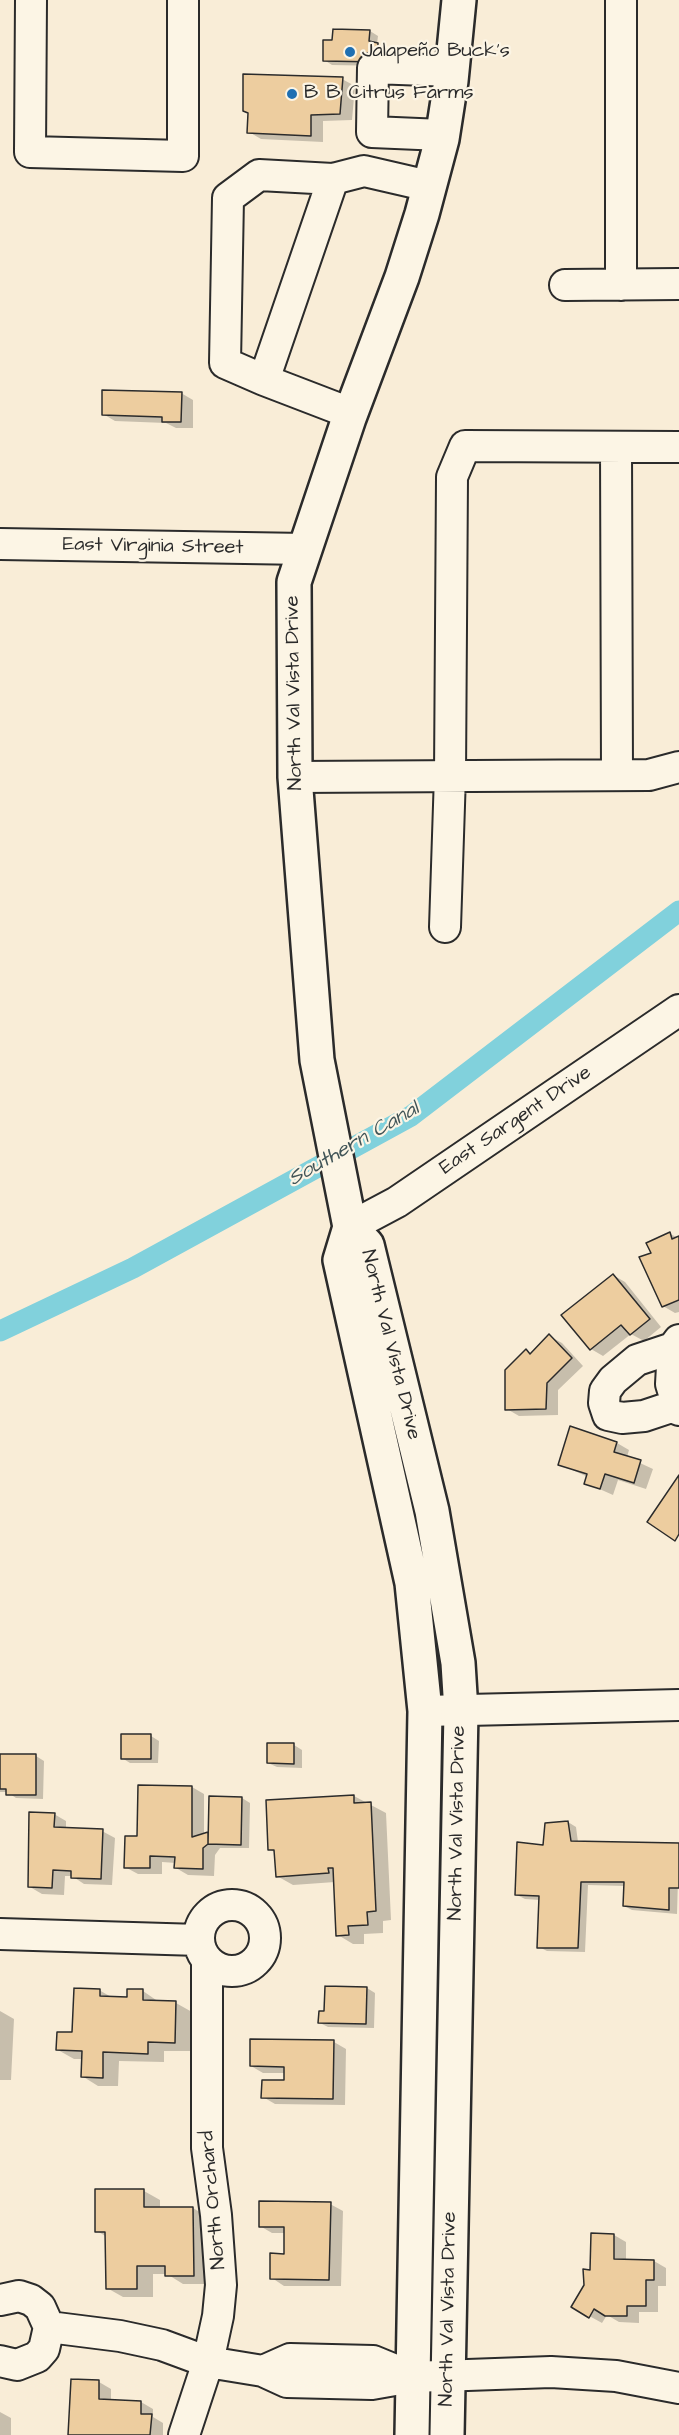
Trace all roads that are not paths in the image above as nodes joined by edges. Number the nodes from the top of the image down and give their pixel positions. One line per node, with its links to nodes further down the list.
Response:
1 (31, 0): 2 (street)
2 (183, 0)
3 (459, 0): 5 (main road, North Val Vista Drive)
4 (621, 0): 11 (street)
5 (452, 71): 6 (main road, North Val Vista Drive); 6 (street)
6 (442, 135): 8 (main road, North Val Vista Drive)
7 (333, 179): 8 (street); 12 (street); 12 (street)
8 (429, 186): 13 (main road, North Val Vista Drive)
9 (679, 284): 11 (street)
10 (565, 285): 11 (street)
11 (621, 285)
12 (264, 381): 13 (street)
13 (350, 413): 17 (main road, North Val Vista Drive)
14 (616, 447): 15 (street); 19 (street); 20 (street)
15 (679, 447)
16 (0, 544): 17 (street, East Virginia Street)
17 (306, 549): 21 (main road, North Val Vista Drive)
18 (679, 767): 20 (street)
19 (450, 775): 20 (street); 21 (street); 22 (street)
20 (617, 776)
21 (295, 777): 24 (main road, North Val Vista Drive)
22 (445, 927)
23 (679, 1010): 24 (street, East Sargent Drive)
24 (350, 1227): 28 (main road, North Val Vista Drive); 29 (main road, North Val Vista Drive)
25 (676, 1344): 26 (street); 26 (street)
26 (678, 1407)
27 (679, 1705): 29 (street)
28 (425, 1711): 29 (street); 36 (main road, North Val Vista Drive)
29 (461, 1711): 35 (main road, North Val Vista Drive)
30 (0, 1934): 34 (street, North Orchard)
31 (0, 2300): 32 (street)
32 (49, 2327): 33 (street); 34 (street)
33 (0, 2361)
34 (208, 2362): 36 (street); 38 (street, North Orchard)
35 (448, 2375): 36 (street); 37 (street); 40 (main road, North Val Vista Drive)
36 (412, 2377): 39 (main road, North Val Vista Drive)
37 (679, 2388)
38 (184, 2435)
39 (411, 2435)
40 (447, 2435)

